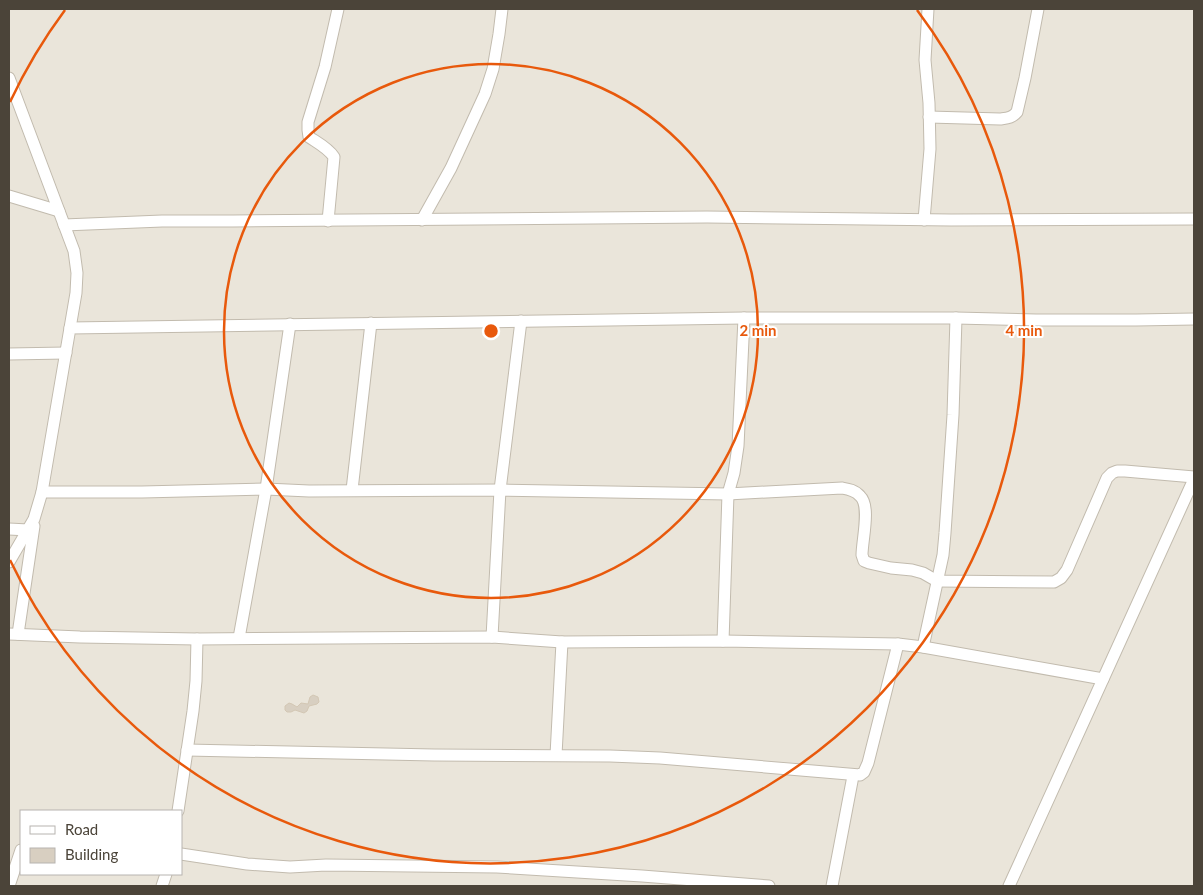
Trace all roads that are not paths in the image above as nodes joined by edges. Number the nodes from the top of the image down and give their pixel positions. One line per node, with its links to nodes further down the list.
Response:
1 (338, 9): 12 (street)
2 (502, 9): 10 (street)
3 (928, 9): 6 (street)
4 (1038, 9): 6 (street)
5 (9, 78): 8 (street)
6 (930, 117): 11 (street)
7 (9, 196): 8 (street)
8 (59, 211): 13 (street)
9 (1194, 219): 11 (street)
10 (422, 220): 11 (street); 12 (street)
11 (924, 220)
12 (328, 221): 13 (street)
13 (64, 225): 20 (street)
14 (744, 318): 15 (street); 17 (street); 28 (street)
15 (956, 318): 16 (street); 33 (street)
16 (1194, 319)
17 (520, 320): 18 (street); 26 (street)
18 (371, 323): 19 (street); 25 (street)
19 (290, 324): 20 (street); 24 (street)
20 (70, 328): 21 (street)
21 (66, 353): 22 (street); 27 (street)
22 (9, 354)
23 (1194, 478): 33 (street); 42 (street)
24 (266, 489): 25 (street); 27 (street); 37 (street)
25 (352, 490): 26 (street)
26 (500, 490): 28 (street); 35 (street)
27 (42, 492): 29 (street)
28 (728, 494): 33 (street); 38 (street)
29 (34, 519): 31 (street); 34 (street)
30 (9, 529): 31 (street)
31 (28, 530): 32 (street)
32 (9, 562)
33 (937, 581): 41 (street)
34 (13, 634): 36 (street)
35 (492, 637): 37 (street); 39 (street)
36 (197, 638): 37 (street); 43 (street)
37 (239, 638)
38 (723, 641): 39 (street); 40 (street)
39 (562, 642): 44 (street)
40 (898, 644): 41 (street); 45 (street)
41 (923, 646): 42 (street)
42 (1102, 679): 52 (street)
43 (187, 750): 44 (street); 46 (street)
44 (556, 756): 45 (street)
45 (853, 776): 51 (street)
46 (178, 810)
47 (20, 853): 49 (street)
48 (182, 854): 50 (street)
49 (9, 886)
50 (769, 886)
51 (832, 886)
52 (1009, 886)

